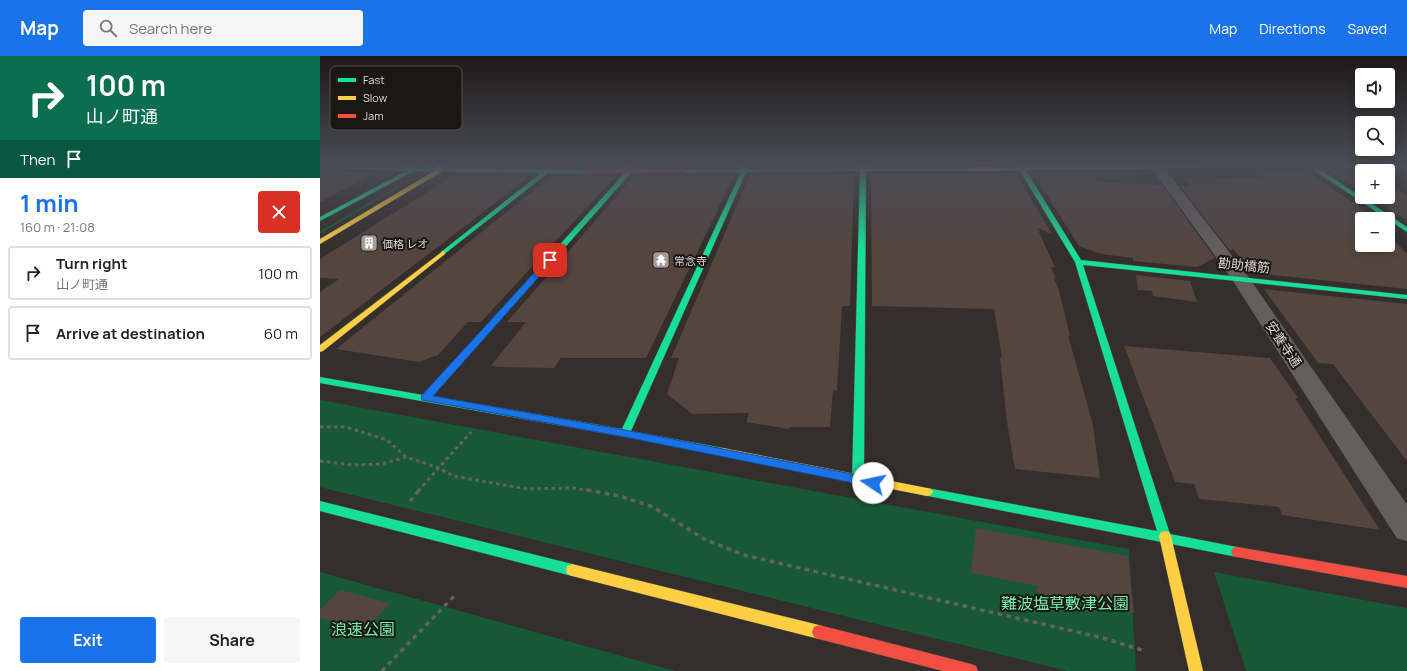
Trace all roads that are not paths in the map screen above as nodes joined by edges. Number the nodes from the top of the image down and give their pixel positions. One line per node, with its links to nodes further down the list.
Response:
1 (369, 193): 10 (street)
2 (398, 193): 12 (street)
3 (520, 193): 16 (street)
4 (610, 193): 18 (street)
5 (734, 193): 19 (street)
6 (863, 193): 20 (street)
7 (1037, 193): 13 (street)
8 (1177, 193): 14 (street, 安養寺通)
9 (1351, 193): 11 (street)
10 (320, 219)
11 (1407, 230)
12 (320, 242)
13 (1079, 262): 14 (street, 勘助橋筋); 23 (street)
14 (1240, 278): 15 (street, 勘助橋筋); 22 (street, 安養寺通)
15 (1407, 297)
16 (320, 349)
17 (320, 380): 18 (street)
18 (426, 398): 19 (street)
19 (625, 434): 20 (street)
20 (858, 480): 23 (street)
21 (320, 506): 25 (street)
22 (1407, 529)
23 (1166, 539): 24 (street); 26 (street)
24 (1407, 582)
25 (971, 671)
26 (1196, 671)

